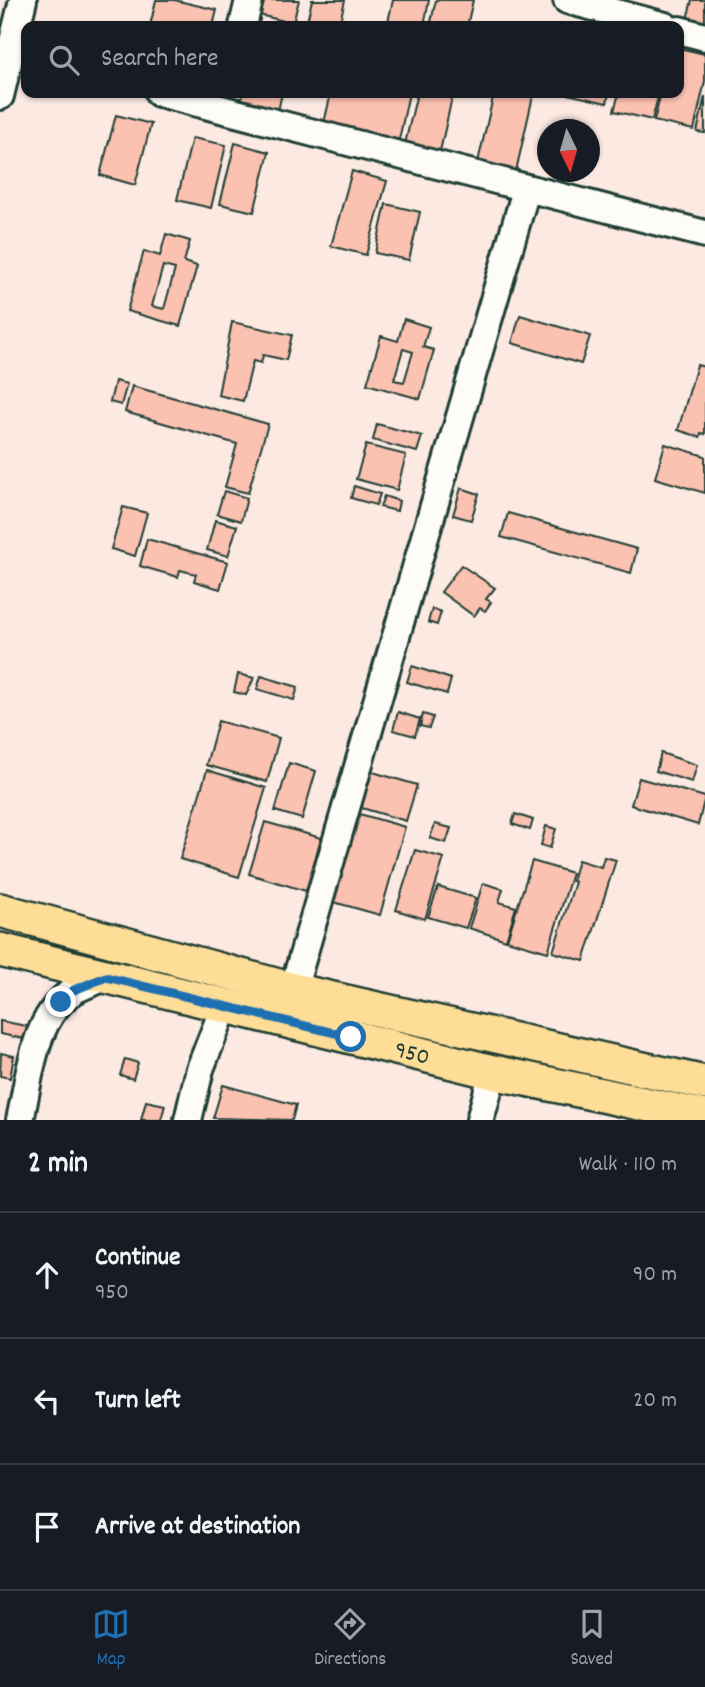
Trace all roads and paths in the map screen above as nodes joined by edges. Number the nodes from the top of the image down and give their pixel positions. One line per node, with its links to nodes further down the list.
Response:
1 (23, 0): 9 (street)
2 (249, 0): 5 (street)
3 (567, 0): 4 (street)
4 (610, 5): 6 (street)
5 (244, 21)
6 (652, 21)
7 (684, 31): 8 (street)
8 (705, 37)
9 (13, 52): 10 (street)
10 (0, 96)
11 (196, 98): 12 (street)
12 (225, 102): 13 (street)
13 (526, 190): 14 (street); 18 (street)
14 (705, 234)
15 (0, 910): 18 (main road, 950)
16 (0, 950): 17 (main road, 950 / 950)
17 (106, 977): 19 (main road, 950 / 950); 23 (street)
18 (293, 990): 21 (main road, 950)
19 (225, 1005): 20 (main road, 950 / 950); 24 (street)
20 (493, 1072): 22 (main road, 950 / 950); 25 (street)
21 (704, 1077)
22 (705, 1117)
23 (20, 1120)
24 (188, 1120)
25 (480, 1120)

